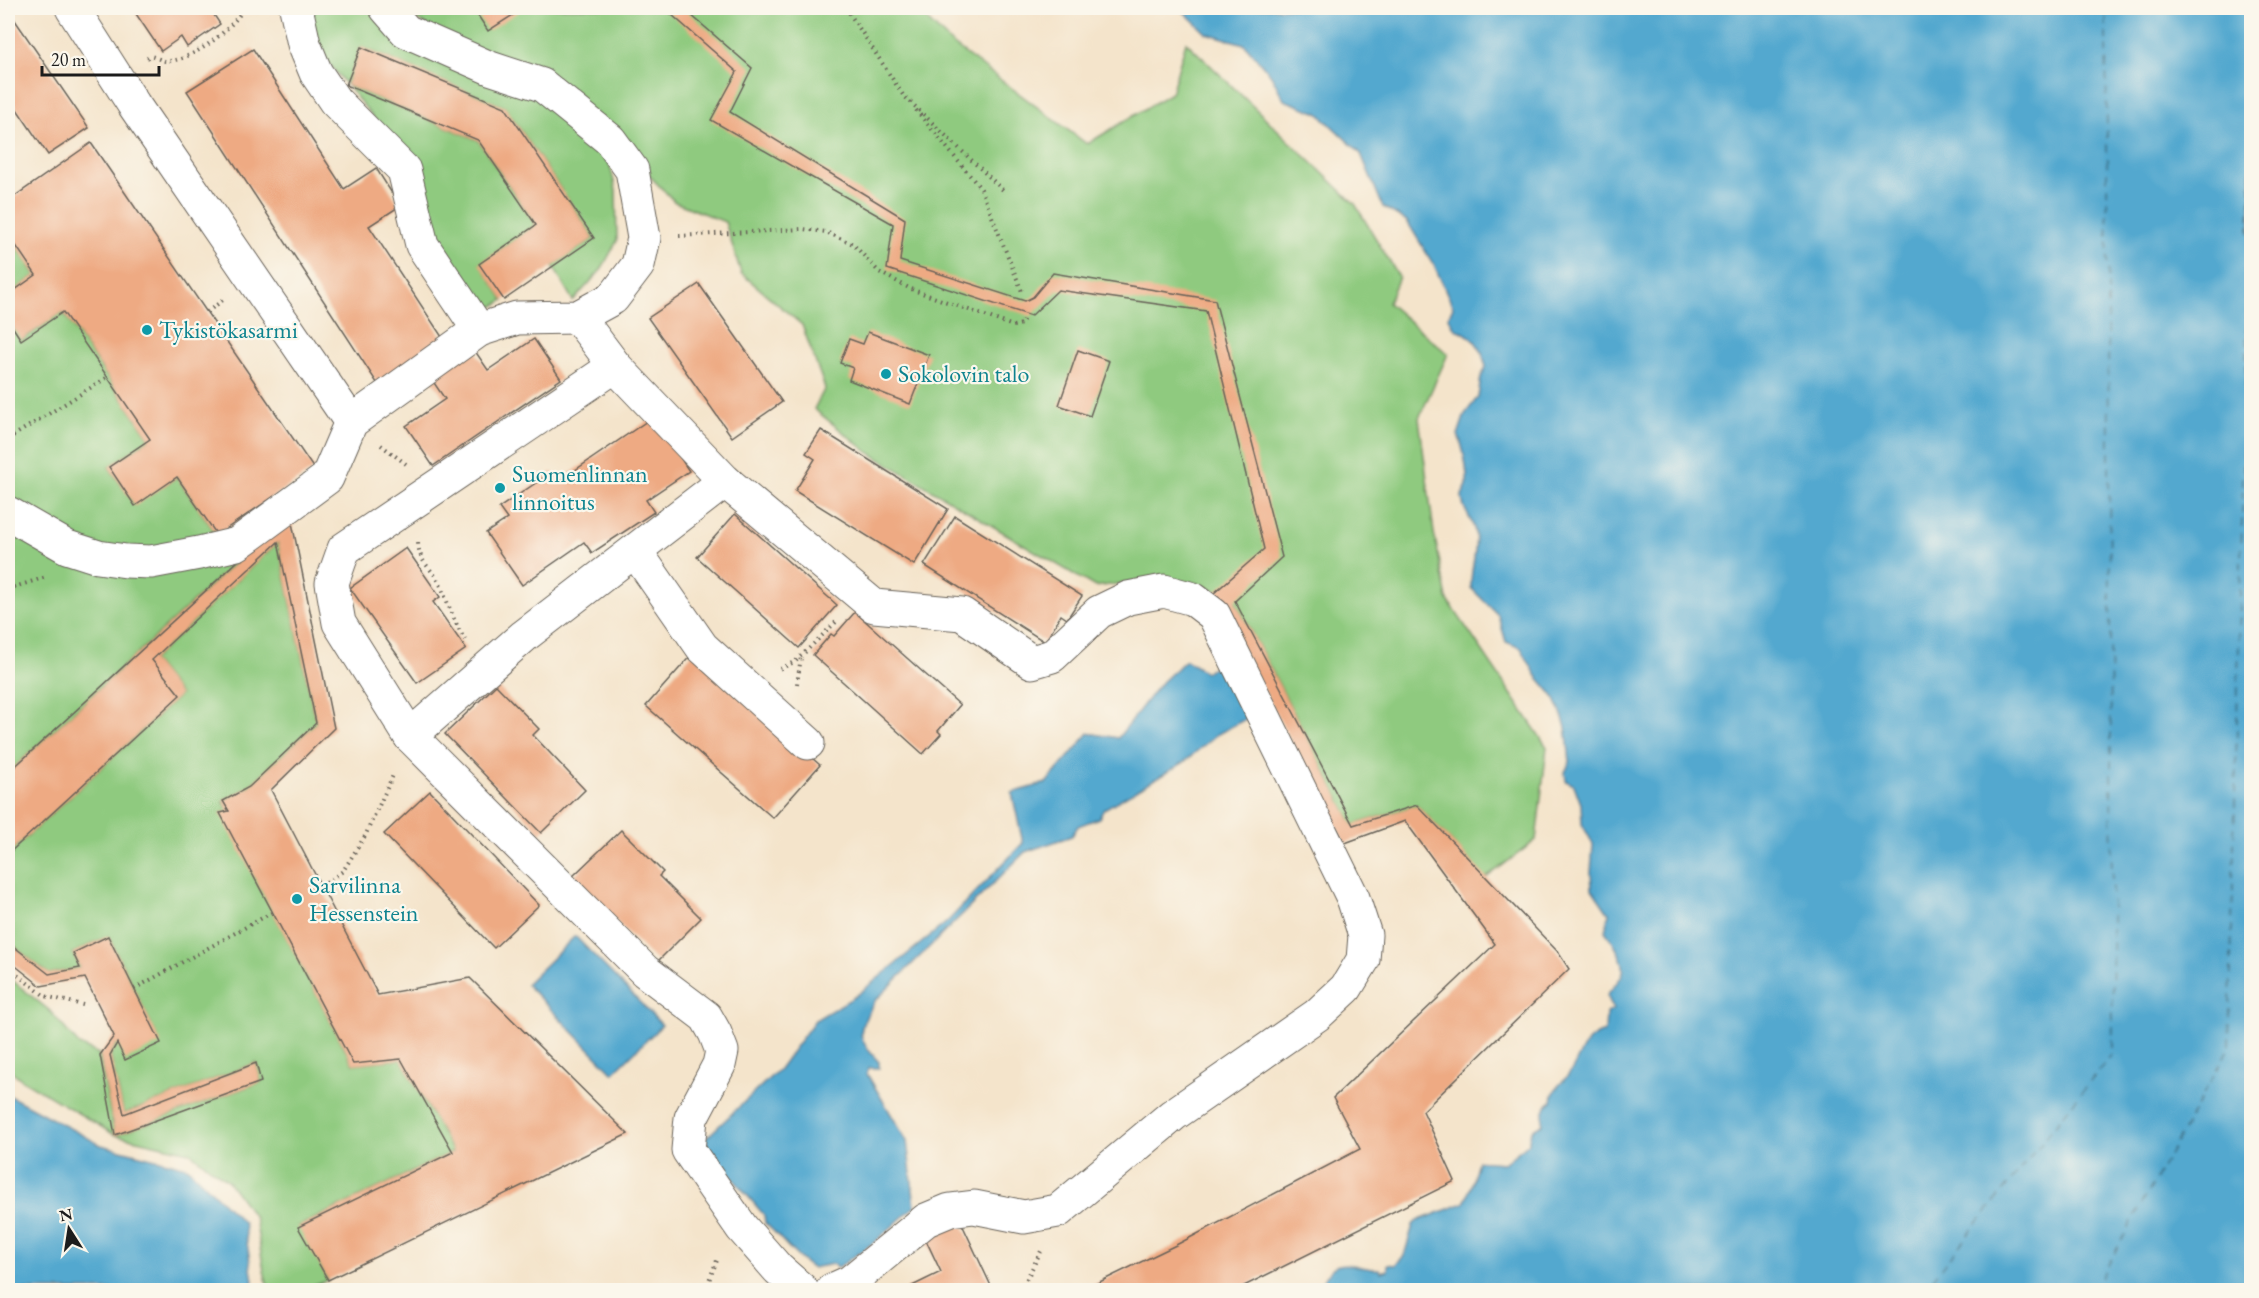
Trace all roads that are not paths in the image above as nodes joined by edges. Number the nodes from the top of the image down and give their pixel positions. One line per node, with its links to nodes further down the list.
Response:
1 (72, 8): 7 (lane)
2 (296, 8): 5 (lane)
3 (386, 8): 4 (lane)
4 (578, 317): 5 (lane); 6 (lane)
5 (479, 330): 7 (lane)
6 (615, 366): 8 (lane); 11 (lane)
7 (351, 423): 9 (lane)
8 (725, 481): 10 (lane); 14 (lane)
9 (8, 513)
10 (636, 552): 11 (lane); 12 (lane)
11 (410, 736): 13 (lane)
12 (808, 743)
13 (802, 1290)
14 (832, 1290)

